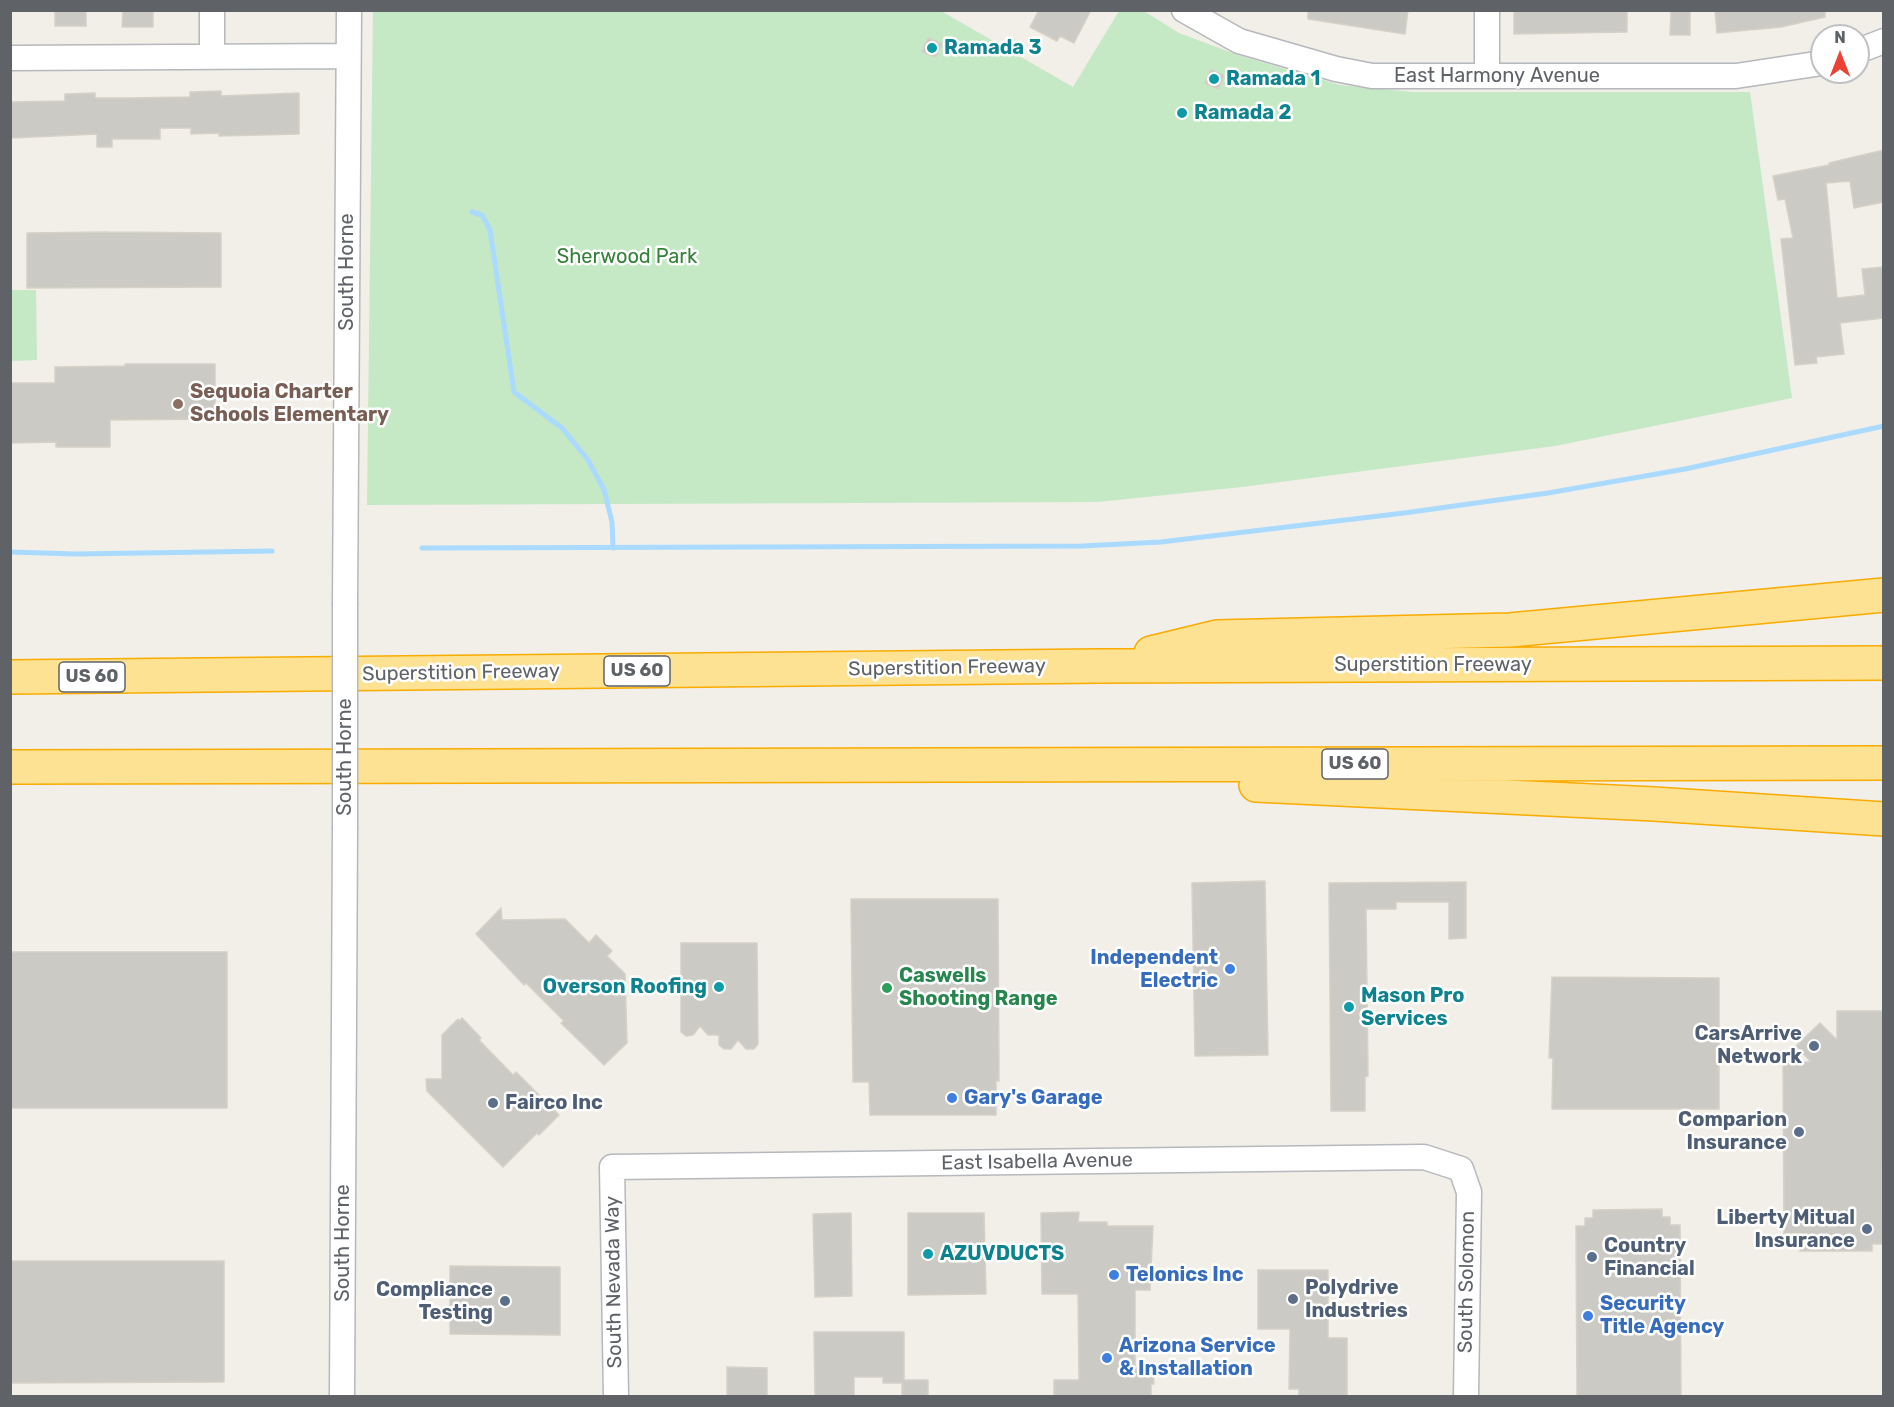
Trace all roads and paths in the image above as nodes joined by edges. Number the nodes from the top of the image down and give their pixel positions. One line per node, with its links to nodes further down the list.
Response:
1 (212, 10): 6 (street)
2 (349, 10): 5 (street, South Horne)
3 (1184, 10): 9 (street, East Harmony Avenue)
4 (1487, 10): 9 (street)
5 (348, 56): 6 (street); 22 (street, South Horne, bridge)
6 (212, 57): 7 (street)
7 (10, 58)
8 (1810, 65): 9 (street, East Harmony Avenue)
9 (1487, 76)
10 (1884, 595): 12 (highway)
11 (1884, 663): 12 (highway, Superstition Freeway / US 60)
12 (1100, 666): 14 (highway, Superstition Freeway / US 60)
13 (10, 669): 14 (highway)
14 (174, 676): 15 (highway, Superstition Freeway / US 60)
15 (10, 677)
16 (1884, 763): 17 (highway, US 60)
17 (826, 765): 18 (highway, US 60); 19 (highway)
18 (10, 766)
19 (1884, 819)
20 (612, 1167): 21 (street, East Isabella Avenue); 23 (street, South Nevada Way)
21 (1461, 1169): 24 (street, South Solomon)
22 (342, 1396)
23 (616, 1396)
24 (1466, 1396)

